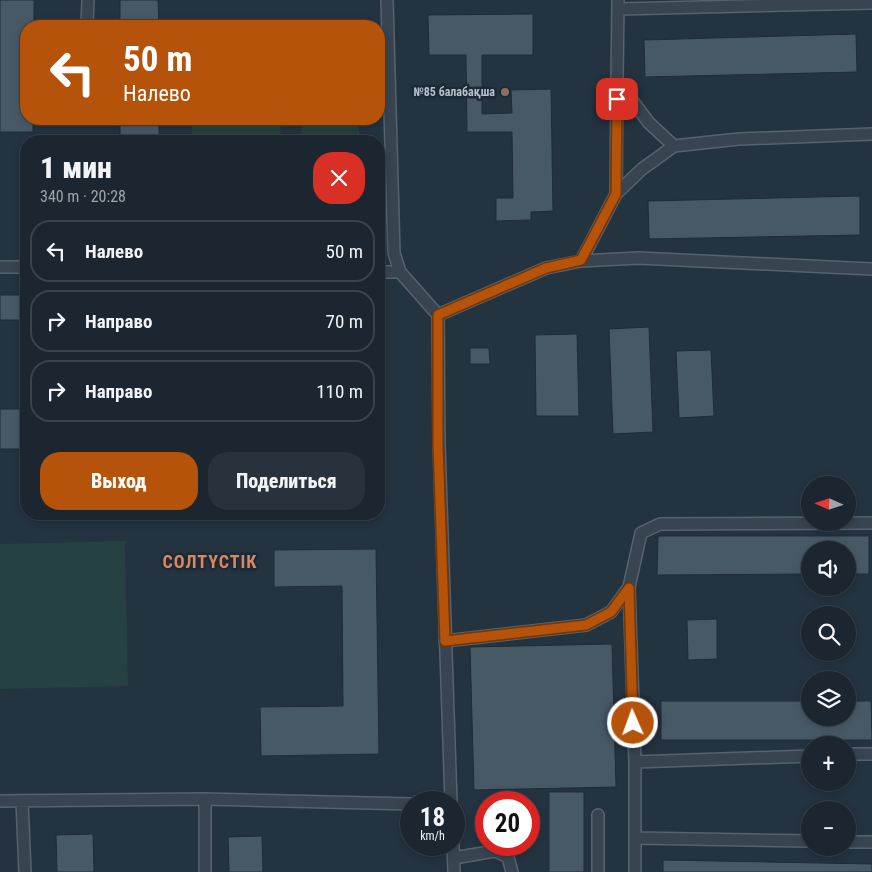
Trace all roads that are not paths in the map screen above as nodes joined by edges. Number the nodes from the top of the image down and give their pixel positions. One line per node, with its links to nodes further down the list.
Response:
1 (88, 0): 5 (lane)
2 (387, 0): 15 (lane)
3 (872, 3): 4 (lane)
4 (618, 4): 6 (lane)
5 (87, 20)
6 (617, 80): 8 (lane); 9 (lane)
7 (872, 134): 8 (lane)
8 (674, 146): 9 (lane)
9 (616, 194): 10 (lane)
10 (581, 260): 13 (lane); 16 (lane)
11 (0, 267): 12 (lane)
12 (20, 267)
13 (872, 269)
14 (385, 272): 15 (lane)
15 (400, 272): 16 (lane)
16 (438, 315): 19 (lane)
17 (872, 523): 18 (lane)
18 (629, 588): 19 (lane); 23 (lane)
19 (445, 641): 24 (lane)
20 (856, 754): 21 (lane)
21 (872, 754)
22 (801, 756): 23 (lane)
23 (634, 762): 30 (lane)
24 (451, 791)
25 (205, 799): 27 (lane); 28 (lane); 36 (lane)
26 (0, 801): 27 (lane)
27 (22, 801): 35 (lane)
28 (400, 804)
29 (598, 815): 39 (lane)
30 (635, 838): 31 (lane); 40 (lane)
31 (801, 841)
32 (856, 842): 33 (lane)
33 (872, 842)
34 (454, 858): 37 (lane); 38 (lane)
35 (25, 872)
36 (205, 872)
37 (454, 872)
38 (512, 872)
39 (598, 872)
40 (635, 872)

